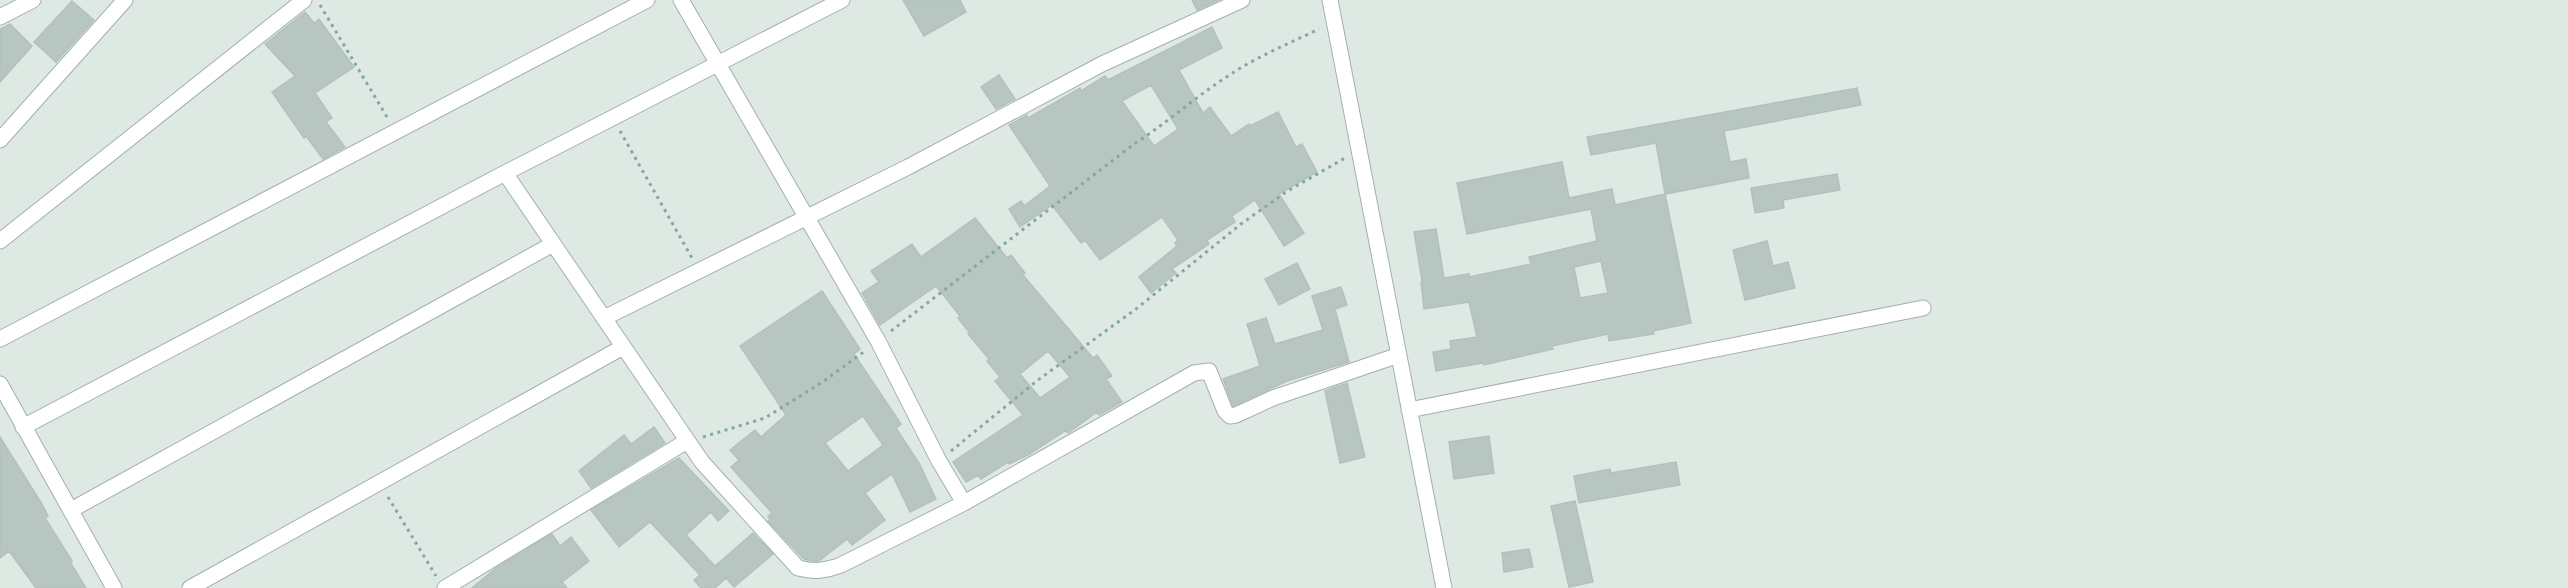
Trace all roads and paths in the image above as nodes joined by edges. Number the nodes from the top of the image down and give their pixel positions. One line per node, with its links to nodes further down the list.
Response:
1 (33, 0): 10 (street)
2 (125, 0): 15 (street)
3 (304, 0): 19 (street)
4 (317, 0): 14 (path)
5 (647, 0): 14 (street)
6 (681, 0): 12 (street)
7 (842, 0): 12 (street)
8 (1242, 0): 18 (street)
9 (1330, 0): 11 (street)
10 (0, 17)
11 (1334, 22): 16 (street); 25 (path)
12 (719, 63): 13 (street); 18 (street)
13 (612, 118): 17 (street); 21 (path)
14 (396, 132): 24 (street)
15 (0, 140)
16 (1359, 150): 27 (street); 32 (path)
17 (505, 173): 20 (street); 30 (street)
18 (805, 216): 21 (street); 25 (street)
19 (0, 241)
20 (553, 244): 23 (street); 35 (street)
21 (699, 270): 23 (street)
22 (1923, 308): 29 (street)
23 (604, 318): 26 (street)
24 (0, 339)
25 (878, 341): 31 (path); 32 (street)
26 (623, 347): 31 (street); 33 (street)
27 (1399, 355): 29 (street); 34 (street)
28 (0, 384): 30 (street)
29 (1409, 410): 39 (street)
30 (23, 427): 35 (street)
31 (687, 441): 34 (street); 36 (street)
32 (939, 460): 34 (street)
33 (380, 482): 36 (path); 38 (street)
34 (964, 503)
35 (71, 510): 37 (street)
36 (441, 583)
37 (114, 588)
38 (190, 588)
39 (1444, 588)

